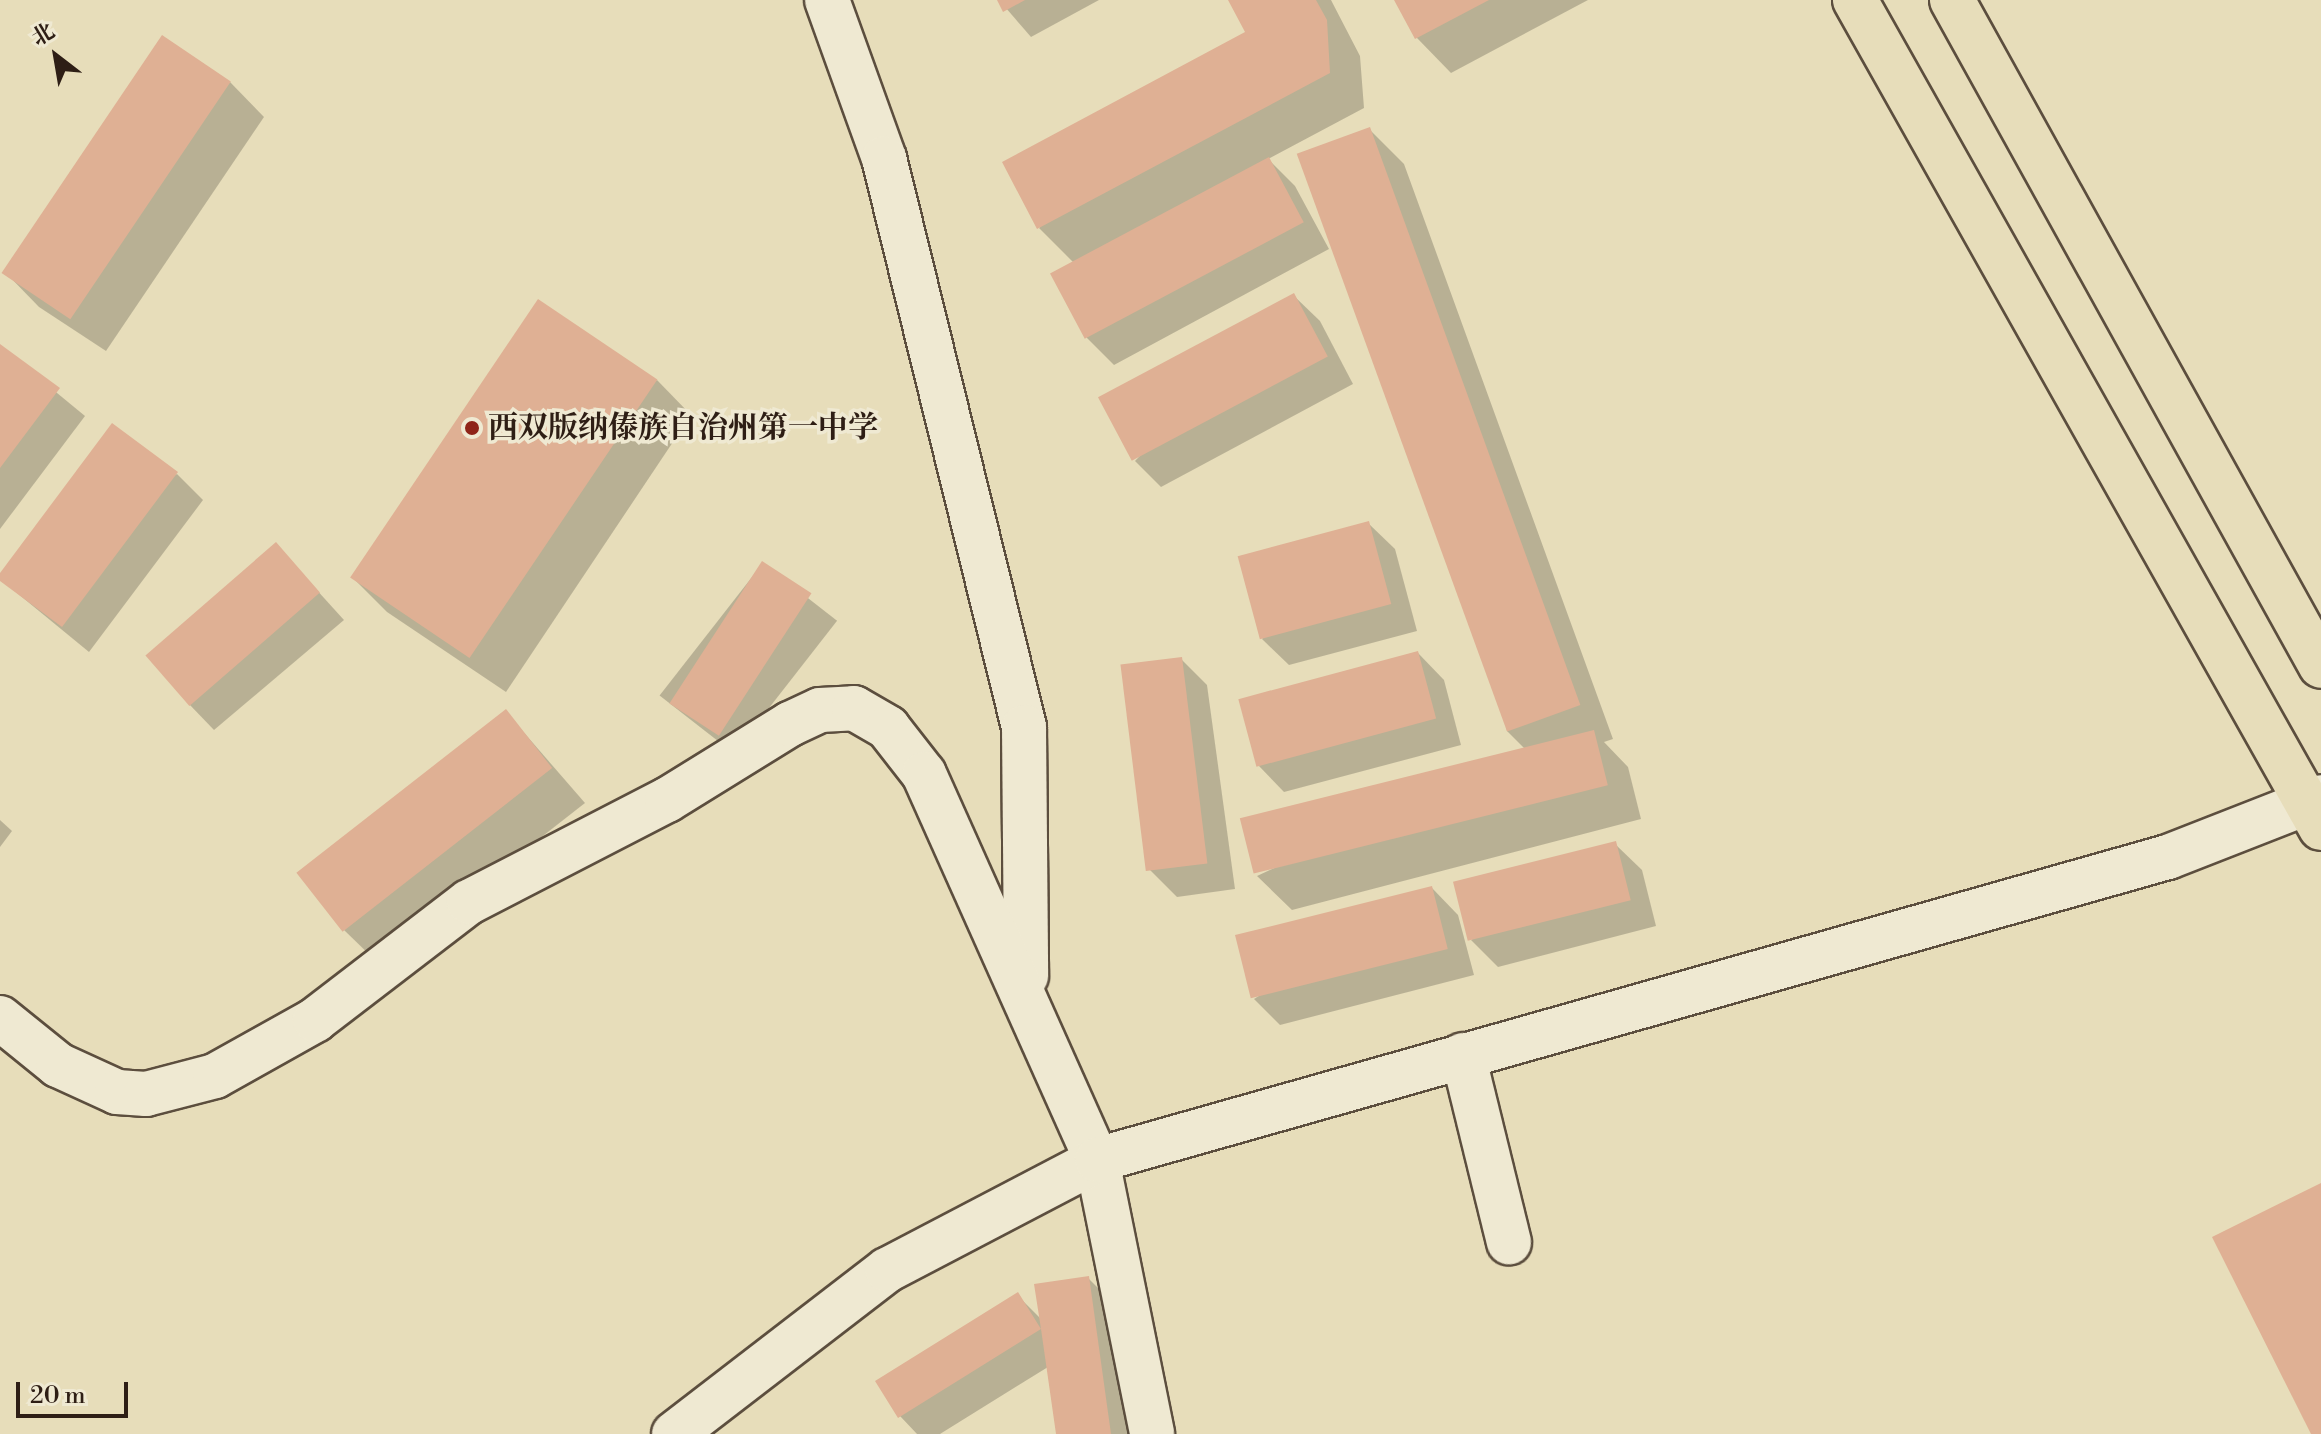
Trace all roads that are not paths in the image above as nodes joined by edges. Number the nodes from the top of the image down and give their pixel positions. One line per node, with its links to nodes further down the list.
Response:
1 (827, 0): 6 (street)
2 (1855, 0): 5 (main road)
3 (1952, 0): 4 (main road)
4 (2321, 666)
5 (2317, 810): 8 (street)
6 (1026, 995): 7 (street); 9 (street)
7 (0, 1018)
8 (1463, 1055): 9 (street); 10 (street)
9 (1097, 1160): 11 (street); 12 (street)
10 (1509, 1242)
11 (674, 1434)
12 (1152, 1434)

